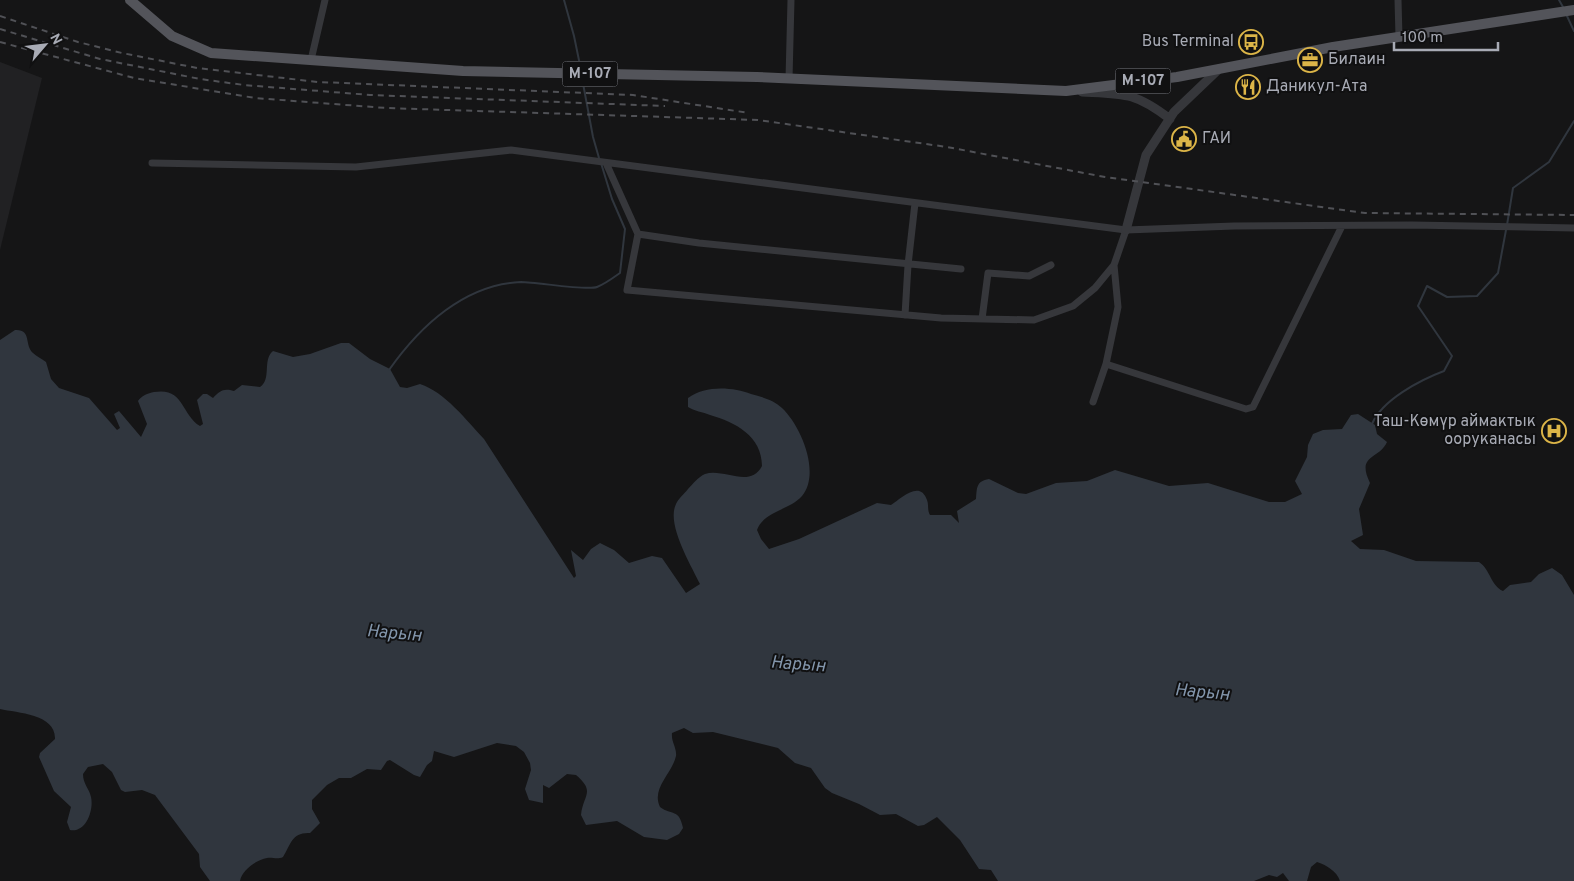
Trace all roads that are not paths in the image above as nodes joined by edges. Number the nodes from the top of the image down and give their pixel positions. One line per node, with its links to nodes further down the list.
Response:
1 (130, 0): 7 (main road, М-107)
2 (325, 0): 7 (street)
3 (791, 0): 9 (street)
4 (1398, 0): 6 (street)
5 (1574, 10): 6 (main road, М-107)
6 (1399, 37): 8 (main road, М-107)
7 (311, 60): 9 (main road, М-107)
8 (1219, 69): 10 (main road, М-107); 11 (street)
9 (789, 79): 10 (main road, М-107)
10 (1066, 91): 11 (street)
11 (1170, 118): 17 (street)
12 (606, 163): 13 (street); 14 (street); 18 (street)
13 (152, 164)
14 (916, 203): 17 (street); 19 (street)
15 (1342, 226): 16 (street); 17 (street); 25 (street)
16 (1574, 228)
17 (1126, 230): 21 (street)
18 (638, 234): 19 (street); 23 (street)
19 (908, 265): 22 (street); 23 (street)
20 (1051, 265): 24 (street)
21 (1114, 265): 24 (street); 25 (street)
22 (961, 269)
23 (906, 315): 24 (street)
24 (982, 319)
25 (1106, 364): 26 (street)
26 (1093, 402)

